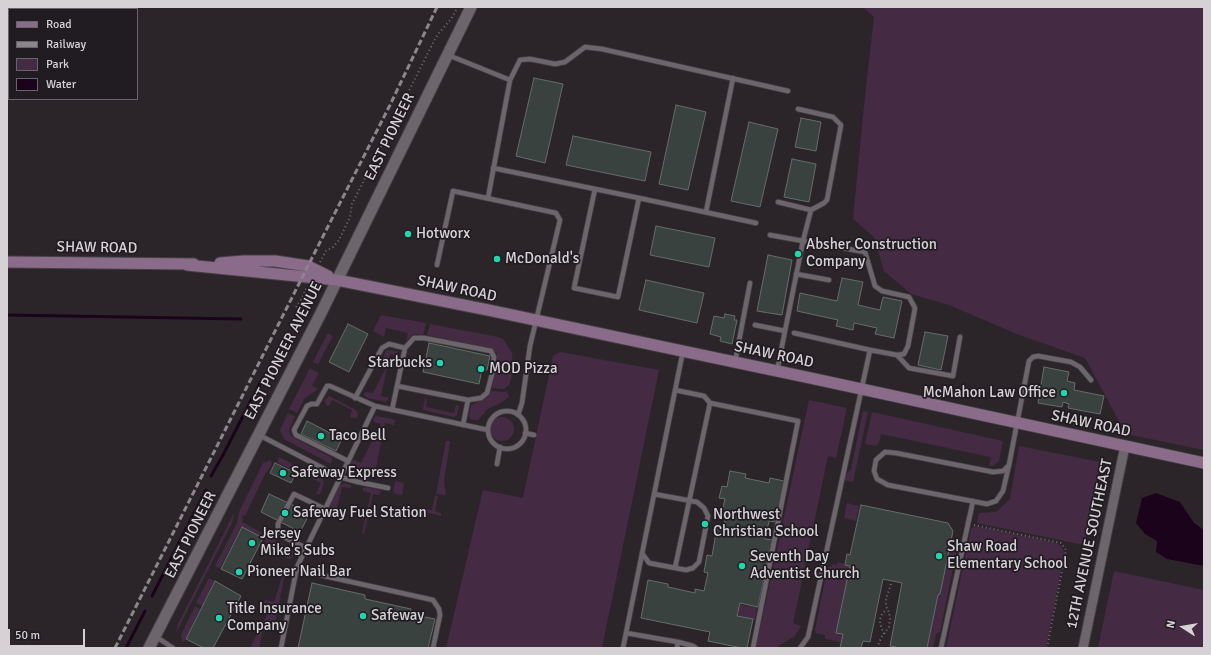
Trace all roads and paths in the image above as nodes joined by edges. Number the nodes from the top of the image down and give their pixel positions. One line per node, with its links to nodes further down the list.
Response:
1 (458, 7): 18 (path)
2 (471, 7): 3 (street, EAST PIONEER)
3 (448, 55): 5 (lane); 22 (street, EAST PIONEER)
4 (733, 78): 5 (lane); 6 (lane); 14 (lane)
5 (510, 80): 8 (lane)
6 (788, 91)
7 (798, 109): 13 (lane)
8 (493, 168): 9 (lane); 10 (lane)
9 (595, 189): 11 (lane); 11 (lane)
10 (488, 198): 20 (lane); 25 (lane)
11 (640, 198): 14 (lane)
12 (778, 202): 13 (lane)
13 (811, 210): 17 (lane)
14 (706, 212): 15 (lane)
15 (756, 223)
16 (770, 235): 17 (lane)
17 (803, 241): 21 (lane); 33 (lane)
18 (323, 256)
19 (7, 262): 22 (main road, SHAW ROAD)
20 (437, 265)
21 (796, 274): 23 (lane); 27 (lane)
22 (337, 280): 25 (main road, SHAW ROAD); 50 (street, EAST PIONEER AVENUE)
23 (828, 280)
24 (750, 283): 34 (lane)
25 (535, 321): 32 (main road, SHAW ROAD); 45 (lane)
26 (755, 325): 27 (lane)
27 (785, 331): 35 (lane)
28 (794, 334): 31 (lane)
29 (960, 337): 33 (lane)
30 (405, 348): 37 (lane); 40 (lane); 41 (lane)
31 (870, 350): 33 (lane); 38 (lane)
32 (683, 351): 34 (main road, SHAW ROAD); 39 (lane)
33 (897, 355)
34 (735, 362): 35 (main road, SHAW ROAD)
35 (777, 371): 38 (main road, SHAW ROAD)
36 (1092, 380): 46 (lane)
37 (397, 386): 41 (lane); 44 (lane)
38 (861, 389): 46 (main road, SHAW ROAD); 83 (lane)
39 (675, 390): 42 (lane); 60 (lane)
40 (355, 398): 43 (lane); 54 (lane)
41 (468, 400): 47 (lane)
42 (710, 403): 61 (lane); 82 (lane)
43 (375, 406): 44 (lane); 54 (lane)
44 (392, 410): 47 (lane)
45 (518, 414): 48 (lane); 49 (lane)
46 (1016, 423): 52 (main road, SHAW ROAD); 57 (lane)
47 (463, 425): 48 (lane)
48 (488, 430): 53 (lane)
49 (525, 433): 51 (lane); 53 (lane)
50 (259, 435): 58 (lane); 73 (street, EAST PIONEER)
51 (534, 435)
52 (1125, 446): 55 (main road, SHAW ROAD); 87 (street, 12TH AVENUE SOUTHEAST)
53 (500, 448): 56 (lane)
54 (348, 461): 58 (lane)
55 (1204, 463)
56 (497, 464)
57 (1009, 465): 62 (lane); 62 (lane)
58 (340, 477): 59 (lane); 63 (lane)
59 (388, 488)
60 (654, 494): 61 (lane); 66 (lane)
61 (689, 501): 68 (lane); 68 (lane)
62 (973, 501): 85 (lane)
63 (325, 510): 65 (lane); 65 (lane)
64 (971, 524): 86 (path)
65 (306, 548): 67 (lane)
66 (642, 553): 68 (lane); 71 (lane)
67 (297, 567): 77 (lane); 78 (lane)
68 (675, 568)
69 (892, 581): 70 (path)
70 (887, 609): 72 (path); 72 (path)
71 (626, 633): 74 (lane); 79 (lane)
72 (884, 634): 84 (path)
73 (155, 636): 75 (street, EAST PIONEER); 76 (lane)
74 (678, 642): 80 (lane); 81 (lane)
75 (149, 648)
76 (173, 648)
77 (281, 648)
78 (433, 648)
79 (623, 648)
80 (677, 648)
81 (696, 648)
82 (753, 648)
83 (800, 648)
84 (877, 648)
85 (942, 648)
86 (1047, 648)
87 (1083, 648)

